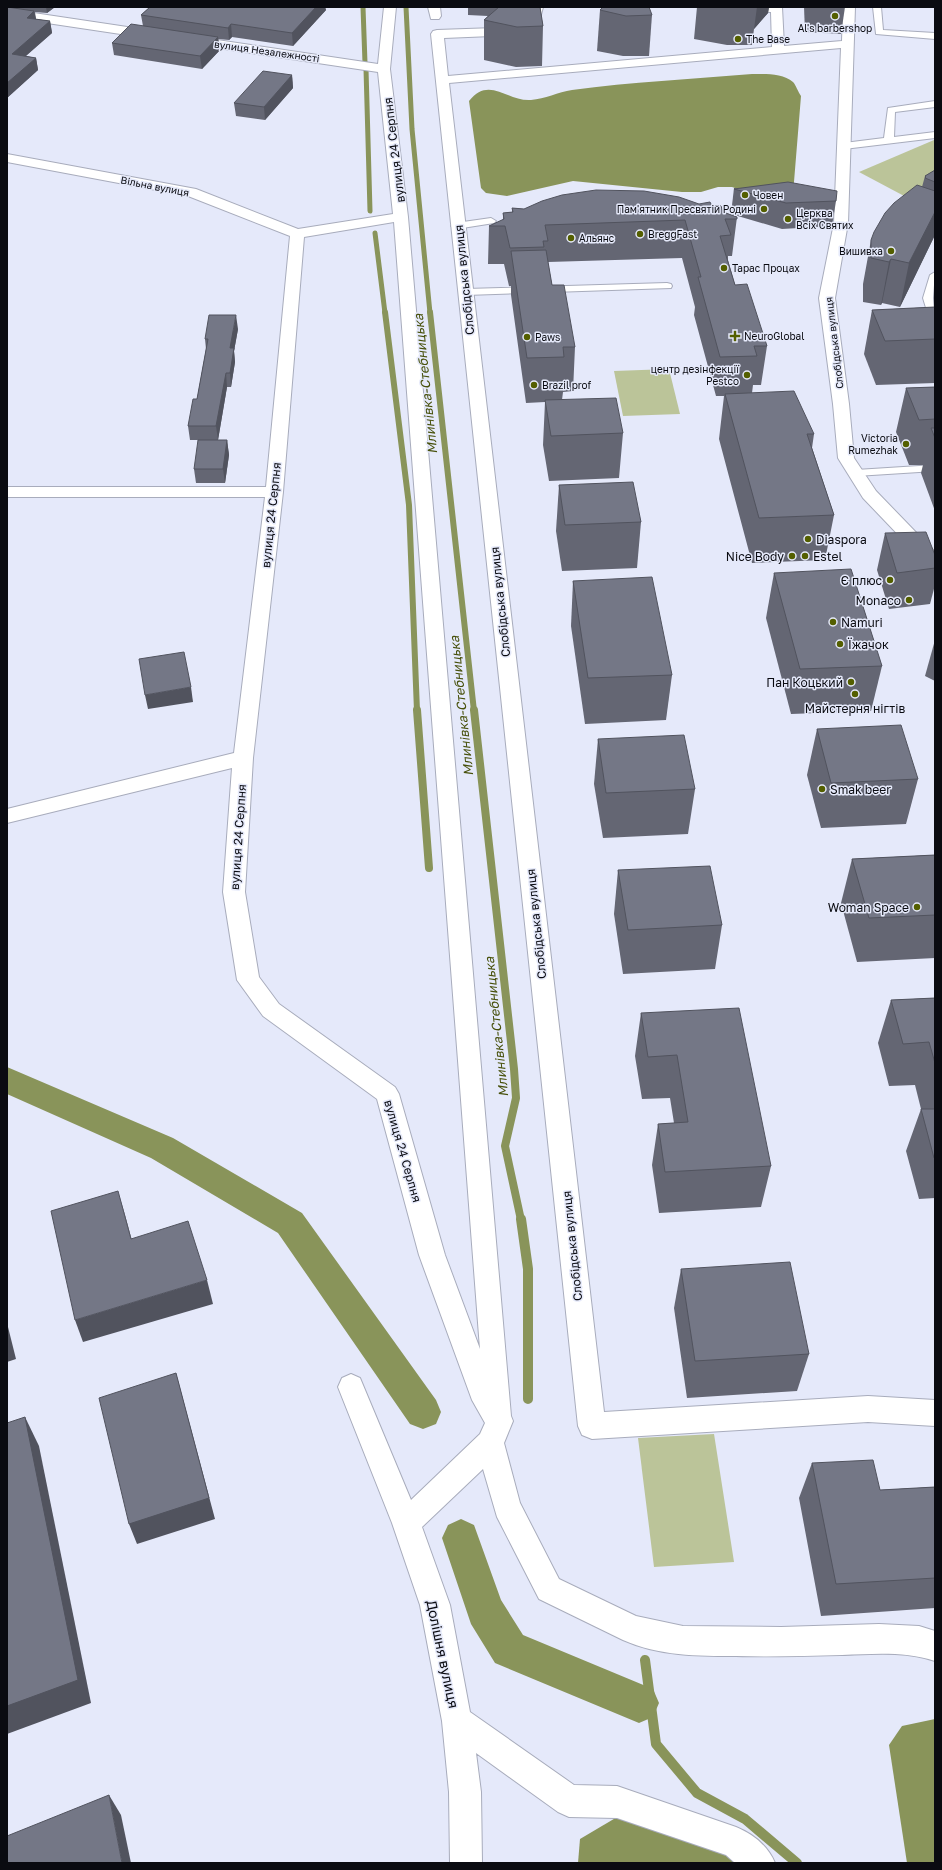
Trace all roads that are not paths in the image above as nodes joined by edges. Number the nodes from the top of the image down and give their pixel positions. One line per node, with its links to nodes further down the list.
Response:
1 (390, 7): 12 (street, вулиця 24 Серпня)
2 (537, 7): 13 (street, Слобідська вулиця)
3 (727, 7): 11 (street)
4 (849, 7): 10 (street, Слобідська вулиця)
5 (877, 7): 8 (lane)
6 (7, 13): 7 (street)
7 (164, 36)
8 (935, 36)
9 (180, 38): 12 (street, вулиця Незалежності)
10 (848, 44): 11 (street); 17 (street, Слобідська вулиця)
11 (778, 50): 13 (street)
12 (384, 69): 19 (street, вулиця 24 Серпня)
13 (442, 80): 21 (street, Слобідська вулиця)
14 (935, 104): 16 (lane)
15 (935, 135): 16 (lane)
16 (889, 139): 17 (lane)
17 (844, 146): 28 (street, Слобідська вулиця)
18 (7, 158): 22 (street, Вільна вулиця)
19 (401, 217): 22 (street, вулиця 24 Серпня); 36 (street)
20 (491, 221): 21 (lane)
21 (457, 226): 25 (street, Слобідська вулиця)
22 (297, 234): 30 (street, вулиця 24 Серпня)
23 (935, 275): 26 (lane)
24 (667, 286): 25 (lane)
25 (466, 292): 35 (street, Слобідська вулиця)
26 (935, 321)
27 (935, 468): 28 (lane)
28 (856, 473): 31 (street, Слобідська вулиця)
29 (7, 492): 30 (street)
30 (274, 492): 32 (street, вулиця 24 Серпня)
31 (935, 563)
32 (244, 758): 33 (street); 36 (street, вулиця 24 Серпня)
33 (7, 816)
34 (351, 1387): 37 (street, Долішня вулиця)
35 (935, 1413)
36 (494, 1432): 37 (street); 38 (street, вулиця 24 Серпня)
37 (406, 1523): 39 (street, Долішня вулиця)
38 (935, 1646)
39 (457, 1721): 40 (street, Долішня вулиця); 41 (street)
40 (466, 1863)
41 (759, 1863)

